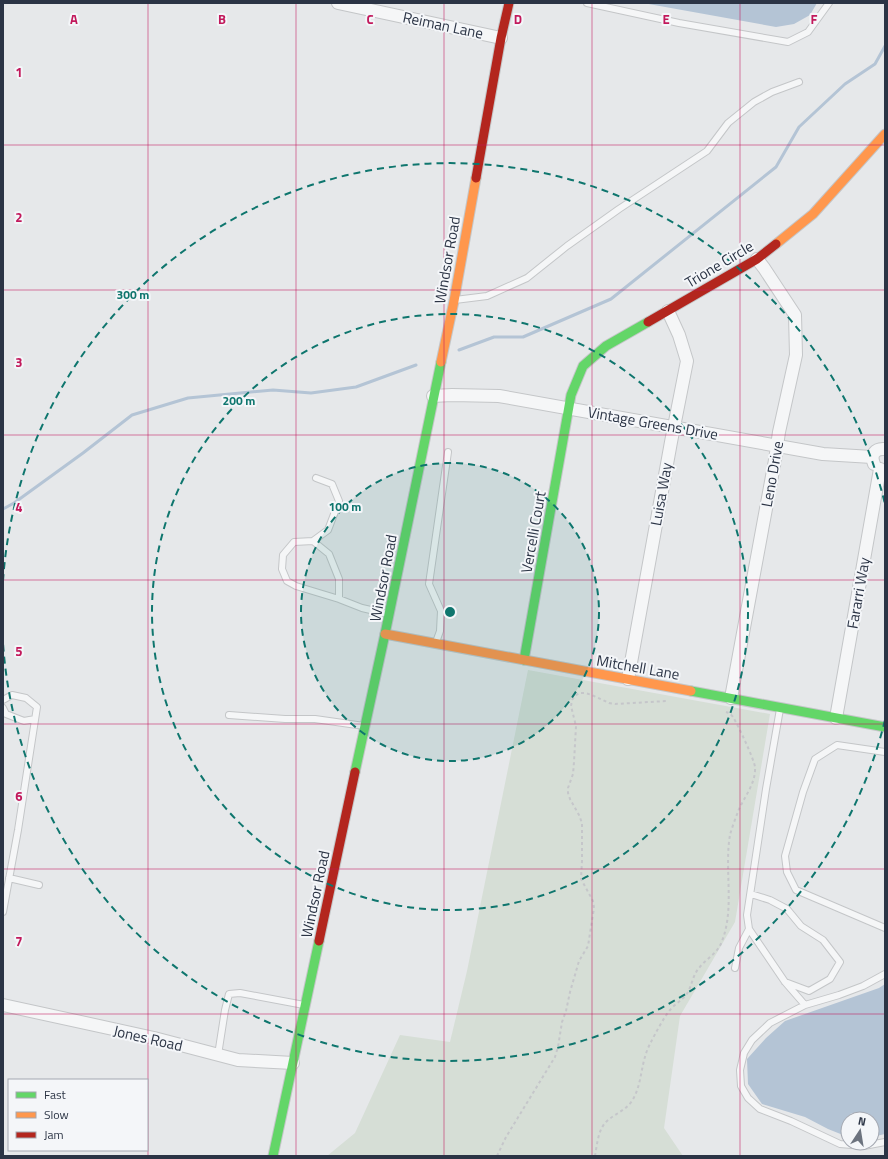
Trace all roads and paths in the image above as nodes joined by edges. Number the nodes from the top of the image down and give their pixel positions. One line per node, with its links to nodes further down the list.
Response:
1 (338, 3): 5 (street, Reiman Lane)
2 (509, 3): 5 (street, Windsor Road)
3 (587, 3): 4 (lane)
4 (829, 3)
5 (501, 38): 9 (street, Windsor Road)
6 (800, 82): 9 (lane)
7 (885, 134): 8 (street, Trione Circle)
8 (757, 259): 10 (street, Trione Circle); 14 (street, Leno Drive)
9 (454, 300): 11 (street, Windsor Road)
10 (668, 312): 12 (street, Trione Circle); 13 (street, Luisa Way)
11 (433, 396): 12 (street, Vintage Greens Drive); 22 (street, Windsor Road)
12 (569, 408): 13 (street, Vintage Greens Drive); 25 (street, Vercelli Court)
13 (674, 427): 14 (street, Vintage Greens Drive); 26 (street, Luisa Way)
14 (777, 446): 17 (street, Vintage Greens Drive); 27 (street, Leno Drive)
15 (885, 448): 17 (street)
16 (448, 452): 24 (lane)
17 (872, 457): 18 (street)
18 (883, 468): 34 (street, Fararri Way)
19 (316, 478): 20 (lane)
20 (313, 542): 21 (lane); 21 (lane)
21 (339, 598): 22 (lane)
22 (390, 614): 23 (street, Windsor Road)
23 (385, 634): 24 (street, Mitchell Lane); 36 (street, Windsor Road)
24 (436, 644): 25 (street, Mitchell Lane)
25 (524, 660): 26 (street, Mitchell Lane)
26 (628, 680): 27 (street, Mitchell Lane)
27 (731, 698): 30 (street, Mitchell Lane)
28 (3, 700): 35 (lane)
29 (669, 701): 55 (path)
30 (780, 707): 34 (street, Mitchell Lane); 41 (lane)
31 (3, 708): 35 (lane)
32 (723, 710): 56 (path)
33 (229, 715): 36 (lane)
34 (836, 718): 37 (street, Mitchell Lane)
35 (34, 719): 39 (lane)
36 (366, 726): 50 (street, Windsor Road)
37 (885, 727)
38 (885, 752): 43 (lane)
39 (9, 878): 40 (lane); 42 (lane)
40 (39, 885)
41 (751, 894): 44 (lane); 47 (lane)
42 (3, 912)
43 (885, 928)
44 (749, 929): 45 (lane); 47 (lane)
45 (735, 968)
46 (885, 974): 49 (lane)
47 (785, 982): 49 (lane)
48 (3, 1005): 51 (street, Jones Road)
49 (805, 1005): 53 (lane)
50 (305, 1006): 51 (lane); 52 (street, Windsor Road)
51 (218, 1055): 52 (street, Jones Road)
52 (293, 1063): 54 (street, Windsor Road)
53 (885, 1142)
54 (273, 1156)
55 (497, 1156)
56 (595, 1156)

